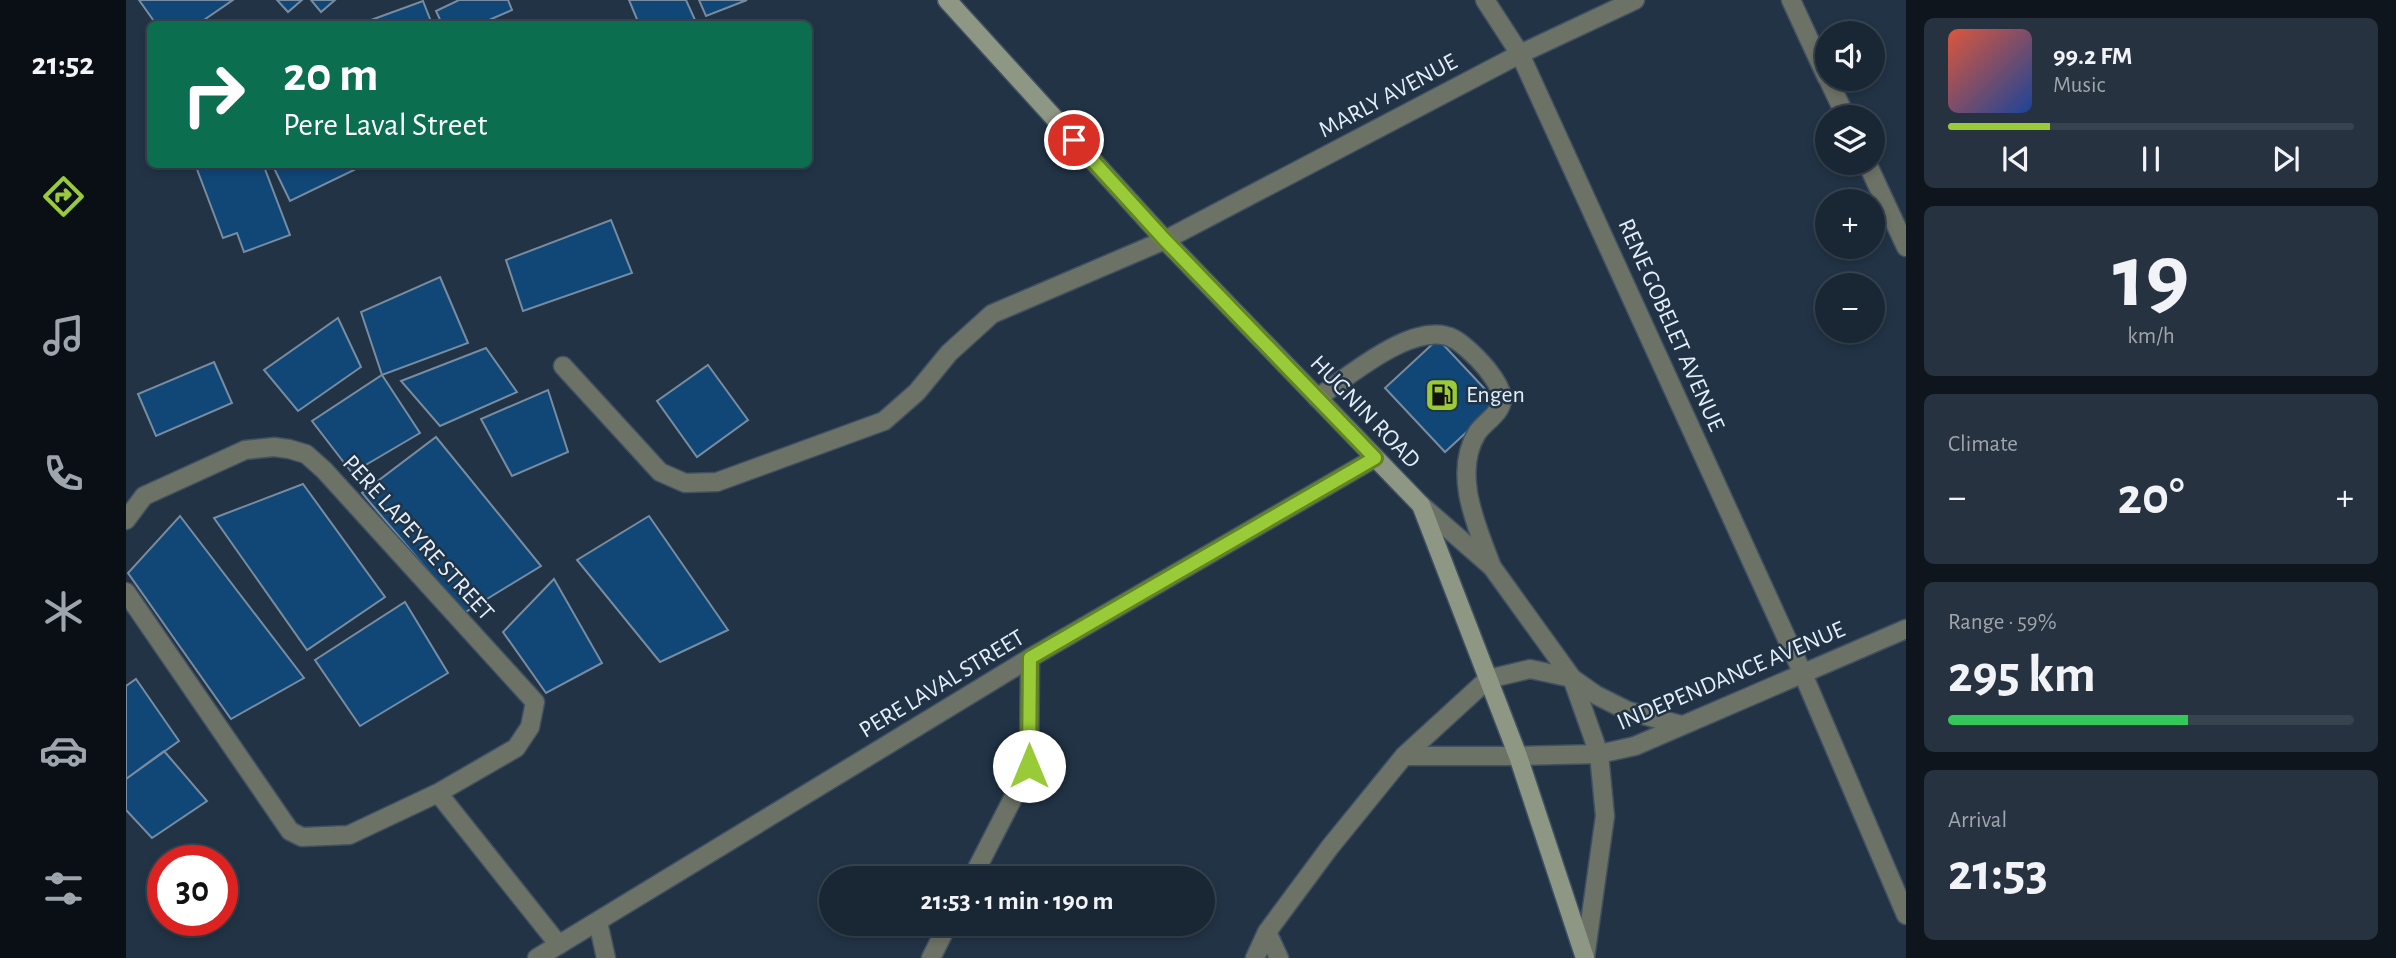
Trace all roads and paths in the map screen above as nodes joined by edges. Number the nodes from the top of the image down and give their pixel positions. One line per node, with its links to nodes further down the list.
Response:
1 (947, 0): 8 (main road, HUGNIN ROAD)
2 (1485, 0): 6 (street, RENE GOBELET AVENUE)
3 (1635, 0): 6 (street, MARLY AVENUE)
4 (1791, 0): 5 (street)
5 (1815, 52)
6 (1521, 54): 8 (street, MARLY AVENUE); 19 (street, RENE GOBELET AVENUE)
7 (1873, 175): 9 (street)
8 (1165, 240): 10 (street, MARLY AVENUE); 11 (main road, HUGNIN ROAD)
9 (1906, 247)
10 (563, 366)
11 (1317, 398): 12 (main road, HUGNIN ROAD); 15 (street)
12 (1375, 458): 13 (main road, HUGNIN ROAD); 18 (street, PERE LAVAL STREET)
13 (1421, 505): 15 (street); 21 (main road, HUGNIN ROAD)
14 (126, 520): 26 (street, PERE LAPEYRE STREET)
15 (1492, 567): 20 (street)
16 (126, 592): 26 (street, PERE LAPEYRE STREET)
17 (1906, 628): 19 (street, INDEPENDANCE AVENUE)
18 (1030, 658): 27 (street); 29 (street, PERE LAVAL STREET)
19 (1803, 674): 22 (street, INDEPENDANCE AVENUE); 28 (street, RENE GOBELET AVENUE)
20 (1572, 678): 21 (street); 22 (street); 23 (street)
21 (1488, 679): 24 (street); 25 (main road, HUGNIN ROAD)
22 (1681, 725): 23 (street, INDEPENDANCE AVENUE)
23 (1599, 754): 25 (street, INDEPENDANCE AVENUE); 38 (street)
24 (1404, 756): 25 (street, INDEPENDANCE AVENUE); 30 (street)
25 (1518, 756): 38 (main road, HUGNIN ROAD)
26 (438, 793): 32 (street)
27 (978, 866)
28 (1906, 915)
29 (598, 922): 32 (street, PERE LAVAL STREET); 34 (street)
30 (1267, 932): 36 (street); 37 (street)
31 (942, 936): 35 (street)
32 (559, 945): 33 (street, PERE LAVAL STREET)
33 (537, 958)
34 (606, 958)
35 (931, 958)
36 (1255, 958)
37 (1279, 958)
38 (1586, 958)

